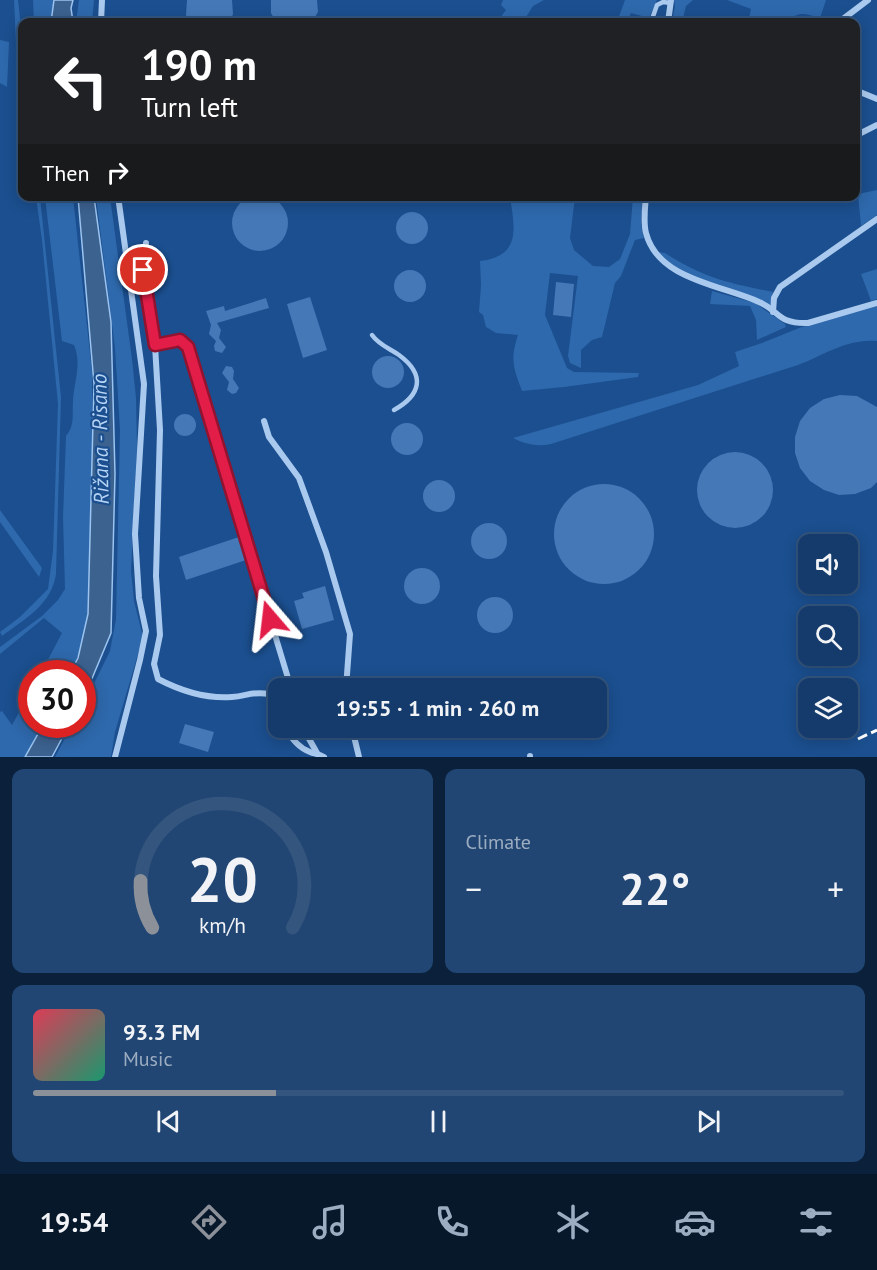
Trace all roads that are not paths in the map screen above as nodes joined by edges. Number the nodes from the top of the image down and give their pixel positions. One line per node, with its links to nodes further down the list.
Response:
1 (102, 0): 4 (street)
2 (868, 0): 7 (street)
3 (671, 2): 5 (lane); 6 (street)
4 (101, 18)
5 (652, 18)
6 (669, 18)
7 (844, 18)
8 (860, 92): 9 (street)
9 (877, 99)
10 (877, 125): 11 (street)
11 (860, 134)
12 (119, 201): 29 (street)
13 (646, 201): 17 (street)
14 (877, 219): 17 (street)
15 (146, 243): 19 (street)
16 (877, 303): 17 (street)
17 (773, 312)
18 (372, 335): 20 (lane)
19 (155, 345): 22 (street); 24 (street)
20 (394, 410)
21 (264, 421): 23 (street)
22 (288, 678)
23 (347, 678)
24 (268, 694)
25 (292, 738): 28 (street)
26 (309, 738): 28 (street)
27 (354, 738): 31 (street)
28 (317, 753): 30 (street)
29 (115, 757)
30 (324, 757)
31 (359, 757)

